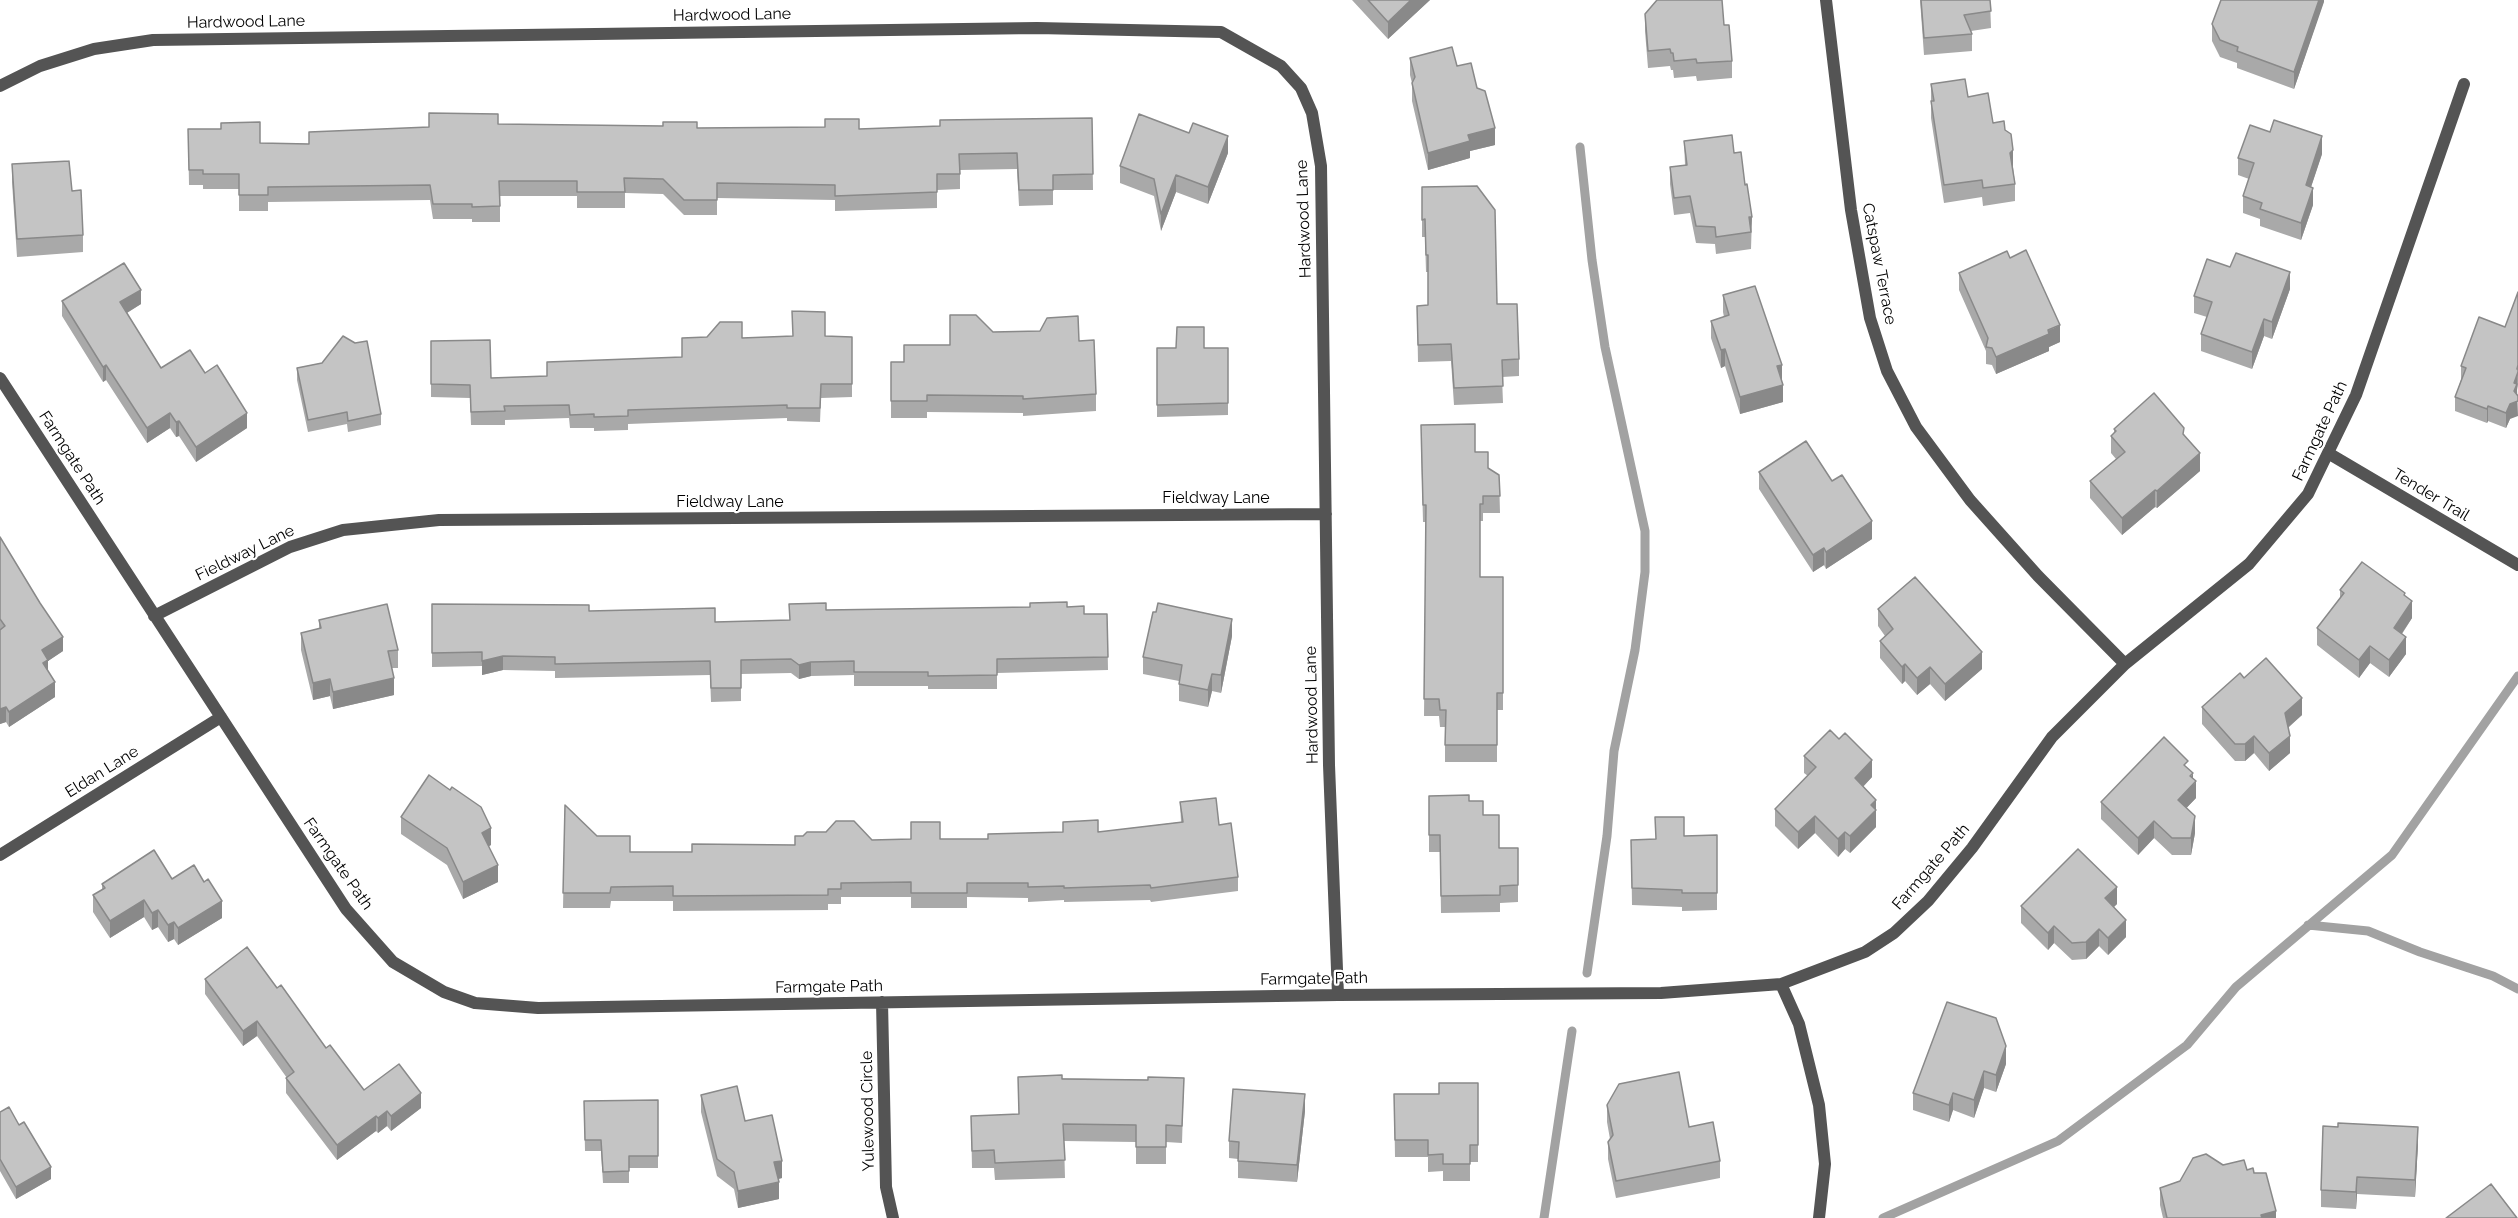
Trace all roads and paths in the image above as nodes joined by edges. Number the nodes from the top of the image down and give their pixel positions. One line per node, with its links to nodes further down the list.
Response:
1 (1826, 0): 9 (street, Catspaw Terrace)
2 (2464, 84): 5 (street, Farmgate Path)
3 (0, 86): 6 (street, Hardwood Lane)
4 (0, 378): 8 (street, Farmgate Path)
5 (2328, 453): 7 (street, Tender Trail); 9 (street, Farmgate Path)
6 (1326, 514): 8 (street, Fieldway Lane); 13 (street, Hardwood Lane)
7 (2518, 565)
8 (154, 616): 10 (street, Farmgate Path)
9 (2125, 664): 12 (street, Farmgate Path)
10 (220, 717): 11 (street, Eldan Lane); 14 (street, Farmgate Path)
11 (0, 855)
12 (1781, 984): 13 (street, Farmgate Path); 16 (street)
13 (1338, 995): 14 (street, Farmgate Path)
14 (882, 1002): 15 (street, Yulewood Circle)
15 (893, 1218)
16 (1819, 1218)

